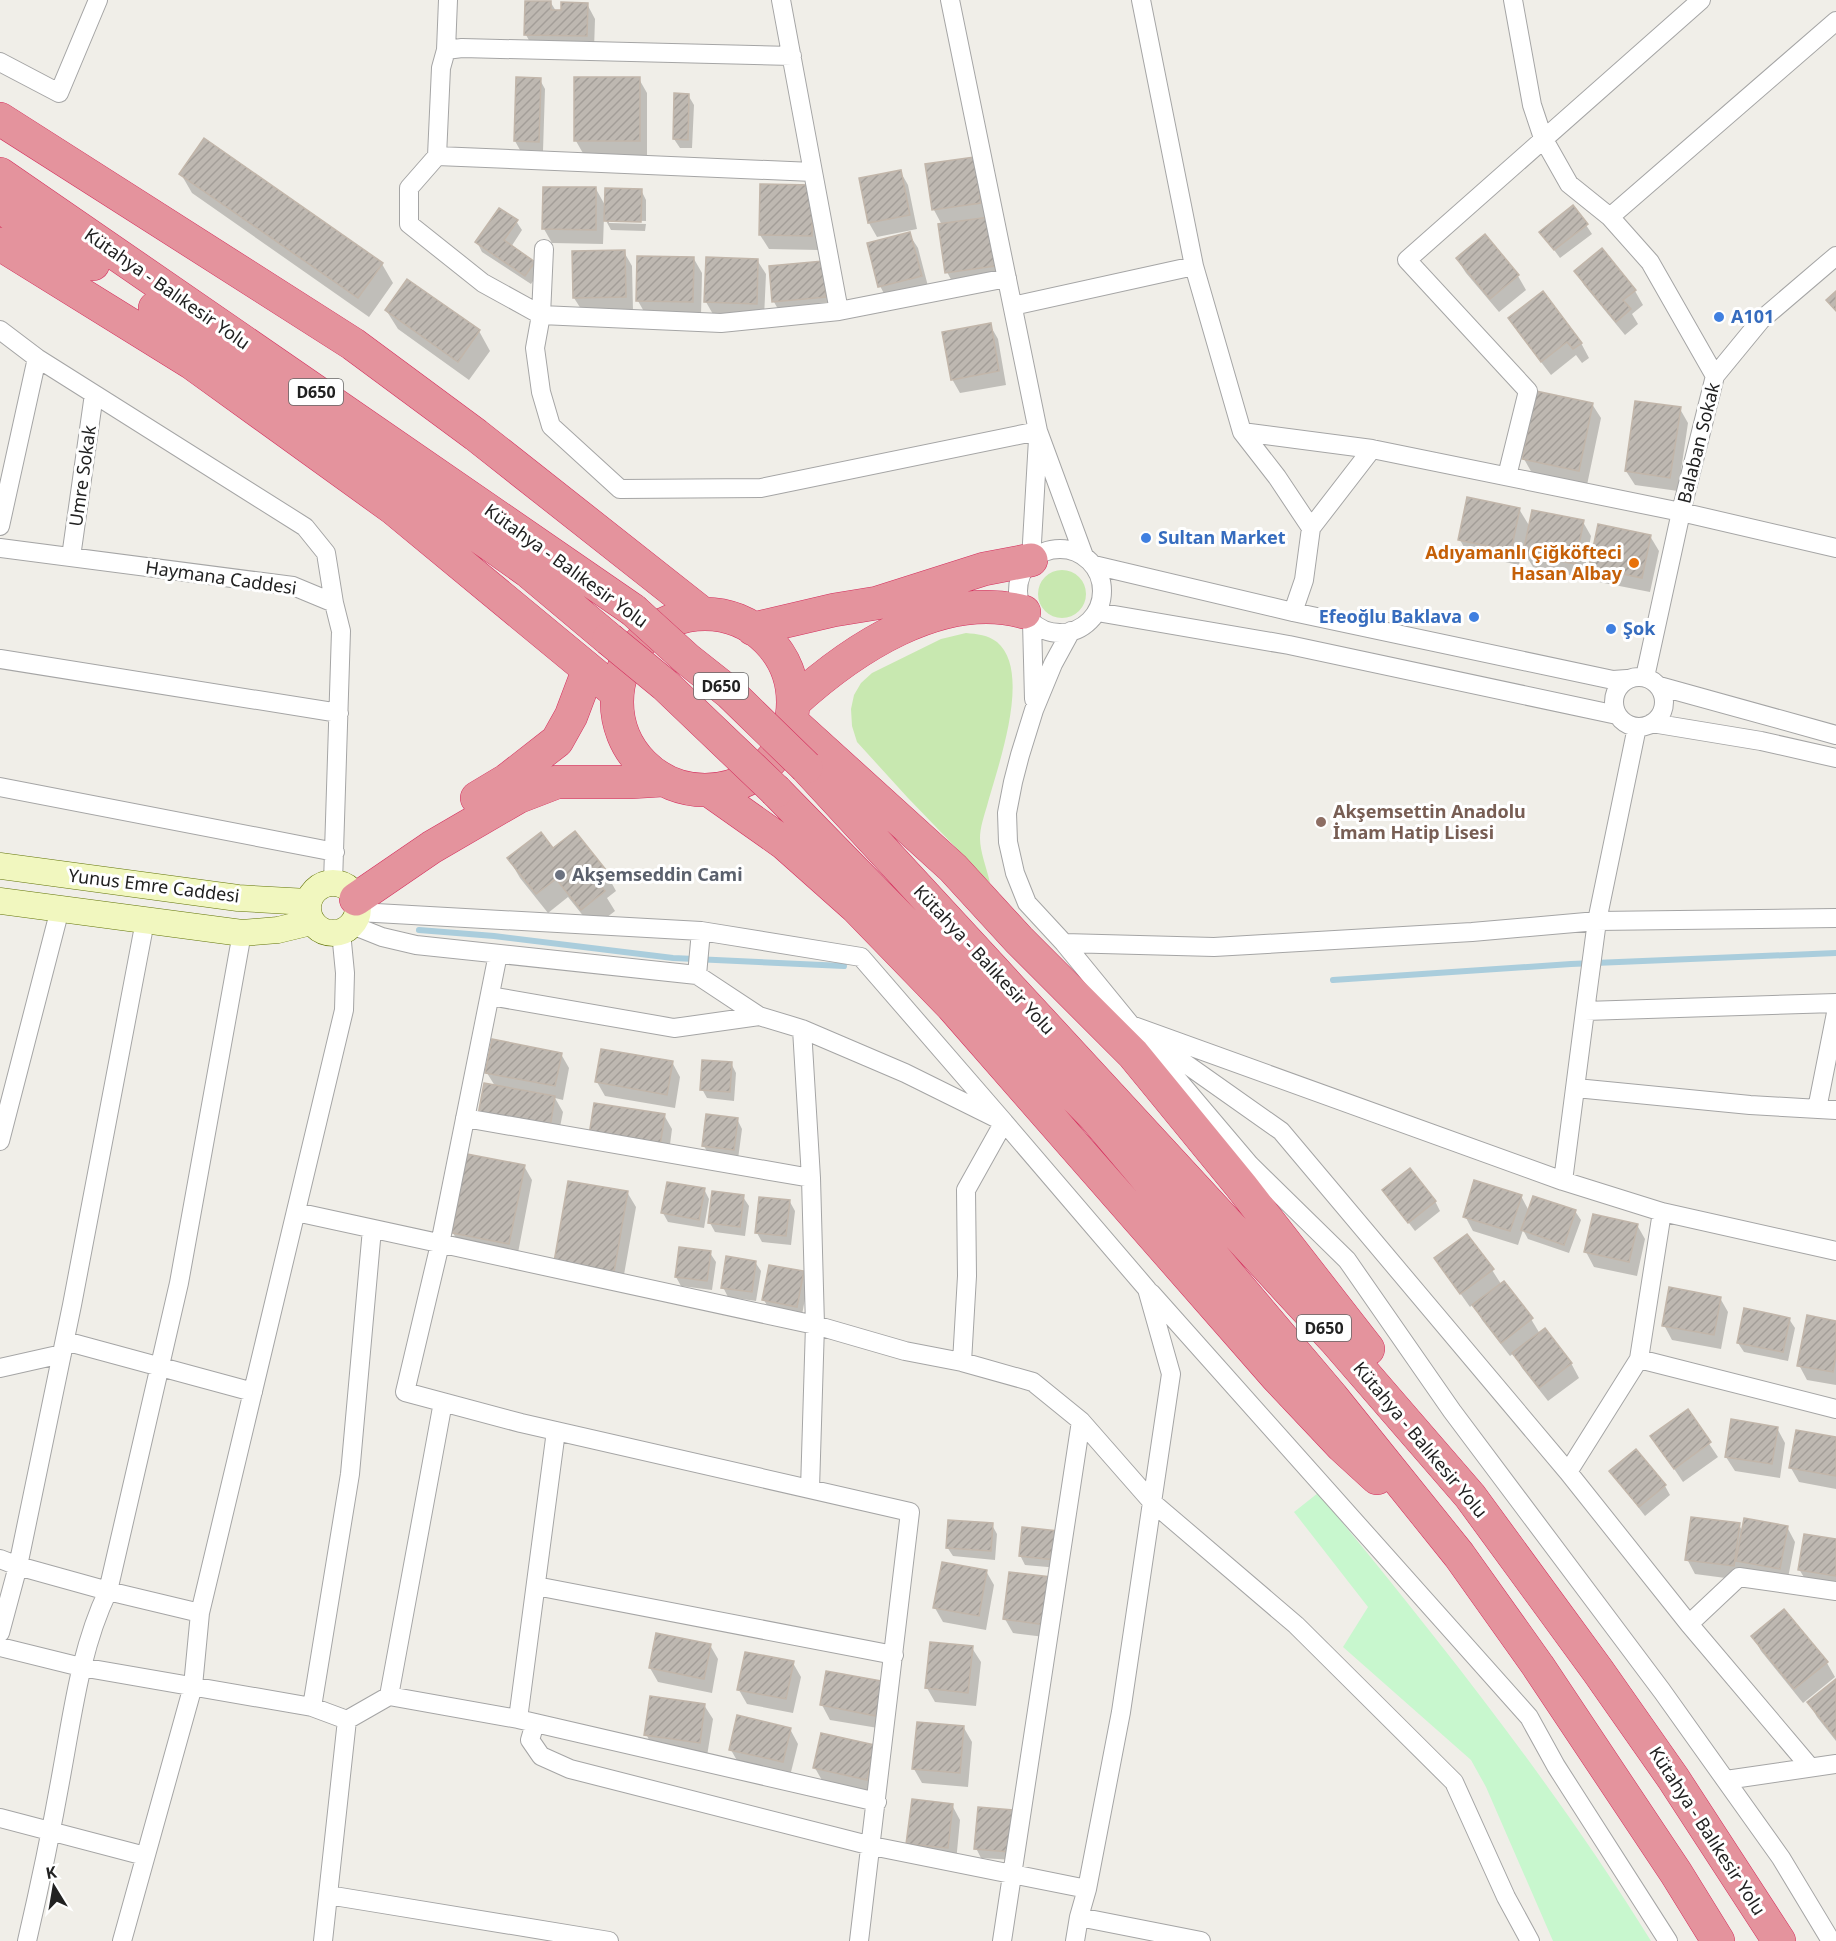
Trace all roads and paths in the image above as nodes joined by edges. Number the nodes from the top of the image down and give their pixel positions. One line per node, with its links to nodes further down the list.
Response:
1 (98, 0): 11 (street)
2 (448, 0): 9 (street)
3 (781, 0): 10 (street)
4 (950, 0): 23 (street)
5 (1141, 0): 22 (street)
6 (1513, 0): 13 (street)
7 (1701, 0): 13 (street)
8 (1836, 21): 18 (street)
9 (446, 50): 10 (street); 14 (street)
10 (792, 56): 15 (street)
11 (0, 62)
12 (0, 119): 46 (highway)
13 (1543, 138): 18 (street); 34 (street)
14 (437, 156): 15 (street); 26 (street)
15 (813, 172): 25 (street)
16 (0, 174): 112 (highway, Kütahya - Balıkesir Yolu / D650, bridge)
17 (0, 207): 114 (highway, Kütahya - Balıkesir Yolu / D650, bridge)
18 (1610, 217): 29 (street)
19 (0, 244): 51 (highway)
20 (544, 249): 26 (street)
21 (1836, 256): 29 (street, Balaban Sokak)
22 (1194, 266): 24 (street); 32 (street)
23 (1007, 278): 24 (street); 25 (street)
24 (1013, 306): 31 (street)
25 (839, 311): 26 (street)
26 (540, 315): 31 (street)
27 (0, 330): 28 (street)
28 (37, 358): 30 (street); 36 (street)
29 (1715, 376): 35 (street, Balaban Sokak)
30 (94, 394): 40 (street, Umre Sokak); 43 (street)
31 (1038, 431): 41 (street); 42 (street)
32 (1242, 432): 33 (street); 37 (street)
33 (1372, 449): 34 (street); 37 (street)
34 (1507, 476): 35 (street)
35 (1681, 512): 38 (street); 52 (street, Balaban Sokak)
36 (0, 526)
37 (1311, 528): 45 (street)
38 (1836, 548)
39 (0, 549): 40 (street, Haymana Caddesi)
40 (71, 558): 43 (street, Haymana Caddesi)
41 (1031, 560): 42 (street); 47 (street); 48 (highway)
42 (1089, 560): 44 (street); 45 (street)
43 (334, 603): 56 (street)
44 (1097, 612): 49 (street); 57 (street)
45 (1293, 612): 52 (street)
46 (703, 614): 48 (highway); 53 (highway)
47 (1028, 617): 49 (street); 54 (street); 55 (highway)
48 (753, 629): 55 (highway)
49 (1071, 632): 54 (street)
50 (0, 659): 56 (street)
51 (588, 671): 53 (highway); 67 (highway)
52 (1644, 681): 57 (street); 58 (street); 59 (street)
53 (617, 693): 61 (highway)
54 (1034, 710): 75 (street)
55 (792, 712): 63 (highway); 112 (highway)
56 (339, 713): 64 (street)
57 (1617, 715): 58 (street)
58 (1644, 725): 60 (street); 72 (street)
59 (1836, 735)
60 (1836, 758)
61 (663, 780): 63 (highway); 67 (highway)
62 (0, 787): 64 (street)
63 (709, 790): 114 (highway)
64 (335, 852): 67 (street)
65 (0, 866): 69 (street, Yunus Emre Caddesi)
66 (0, 901): 68 (street)
67 (347, 906): 69 (street); 69 (street, Yunus Emre Caddesi); 73 (street); 76 (street); 93 (street)
68 (60, 909): 71 (street); 90 (street)
69 (310, 912): 74 (street)
70 (1836, 918): 72 (street)
71 (145, 921): 74 (street); 100 (street)
72 (1597, 921): 75 (street); 80 (street)
73 (700, 931): 77 (street); 89 (street)
74 (242, 933): 104 (street)
75 (1064, 943): 83 (street)
76 (498, 954): 77 (street); 78 (street)
77 (697, 975): 82 (street)
78 (490, 996): 82 (street); 88 (street)
79 (1836, 1003): 80 (street)
80 (1585, 1011): 85 (street)
81 (1836, 1012): 86 (street)
82 (759, 1016): 84 (street)
83 (1131, 1025): 92 (street); 110 (street); 133 (street)
84 (802, 1029): 89 (street); 91 (street)
85 (1576, 1088): 86 (street); 92 (street)
86 (1817, 1109): 87 (street)
87 (1836, 1110)
88 (465, 1118): 91 (street); 96 (street)
89 (1004, 1122): 98 (street); 102 (street)
90 (0, 1141)
91 (811, 1178): 99 (street)
92 (1563, 1181): 94 (street)
93 (296, 1212): 95 (street); 105 (street)
94 (1662, 1212): 97 (street); 101 (street)
95 (372, 1229): 96 (street); 128 (street)
96 (440, 1244): 99 (street); 106 (street)
97 (1836, 1251)
98 (1148, 1289): 113 (street); 152 (street)
99 (815, 1325): 102 (street); 111 (street)
100 (63, 1347): 103 (street); 104 (street); 116 (street)
101 (1639, 1359): 107 (street); 110 (street)
102 (962, 1362): 108 (street)
103 (0, 1368)
104 (159, 1368): 105 (street); 118 (street)
105 (253, 1392): 120 (street)
106 (443, 1402): 109 (street); 127 (street)
107 (1836, 1409)
108 (1081, 1421): 113 (street); 139 (street)
109 (556, 1431): 111 (street); 117 (street)
110 (1569, 1472): 121 (street)
111 (810, 1489): 124 (street)
112 (1470, 1496): 154 (highway, Kütahya - Balıkesir Yolu / D650)
113 (1152, 1502): 140 (street); 151 (street)
114 (1459, 1555): 153 (highway, Kütahya - Balıkesir Yolu / D650)
115 (0, 1558): 116 (street)
116 (18, 1566): 118 (street); 122 (street)
117 (536, 1586): 124 (street); 130 (street)
118 (108, 1591): 120 (street); 125 (street)
119 (1836, 1592): 121 (street)
120 (200, 1613): 126 (street)
121 (1689, 1624): 132 (street)
122 (0, 1633)
123 (0, 1647): 125 (street)
124 (894, 1655): 134 (street)
125 (81, 1667): 126 (street); 136 (street)
126 (193, 1686): 128 (street); 138 (street)
127 (389, 1696): 129 (street); 130 (street)
128 (312, 1707): 129 (street)
129 (347, 1720): 141 (street)
130 (527, 1721): 134 (street); 137 (street)
131 (1836, 1764): 132 (street)
132 (1810, 1767): 133 (street)
133 (1726, 1780): 155 (street)
134 (877, 1802): 137 (street)
135 (0, 1818): 136 (street)
136 (51, 1833): 138 (street); 143 (street)
137 (872, 1846): 139 (street); 147 (street)
138 (145, 1856): 144 (street)
139 (1012, 1873): 140 (street); 148 (street)
140 (1087, 1889): 142 (street)
141 (328, 1895): 145 (street); 146 (street)
142 (1079, 1917): 149 (street); 150 (street)
143 (27, 1941)
144 (122, 1941)
145 (323, 1941)
146 (609, 1941)
147 (859, 1941)
148 (1002, 1941)
149 (1075, 1941)
150 (1201, 1941)
151 (1530, 1941)
152 (1668, 1941)
153 (1718, 1941)
154 (1779, 1941)
155 (1832, 1941)

